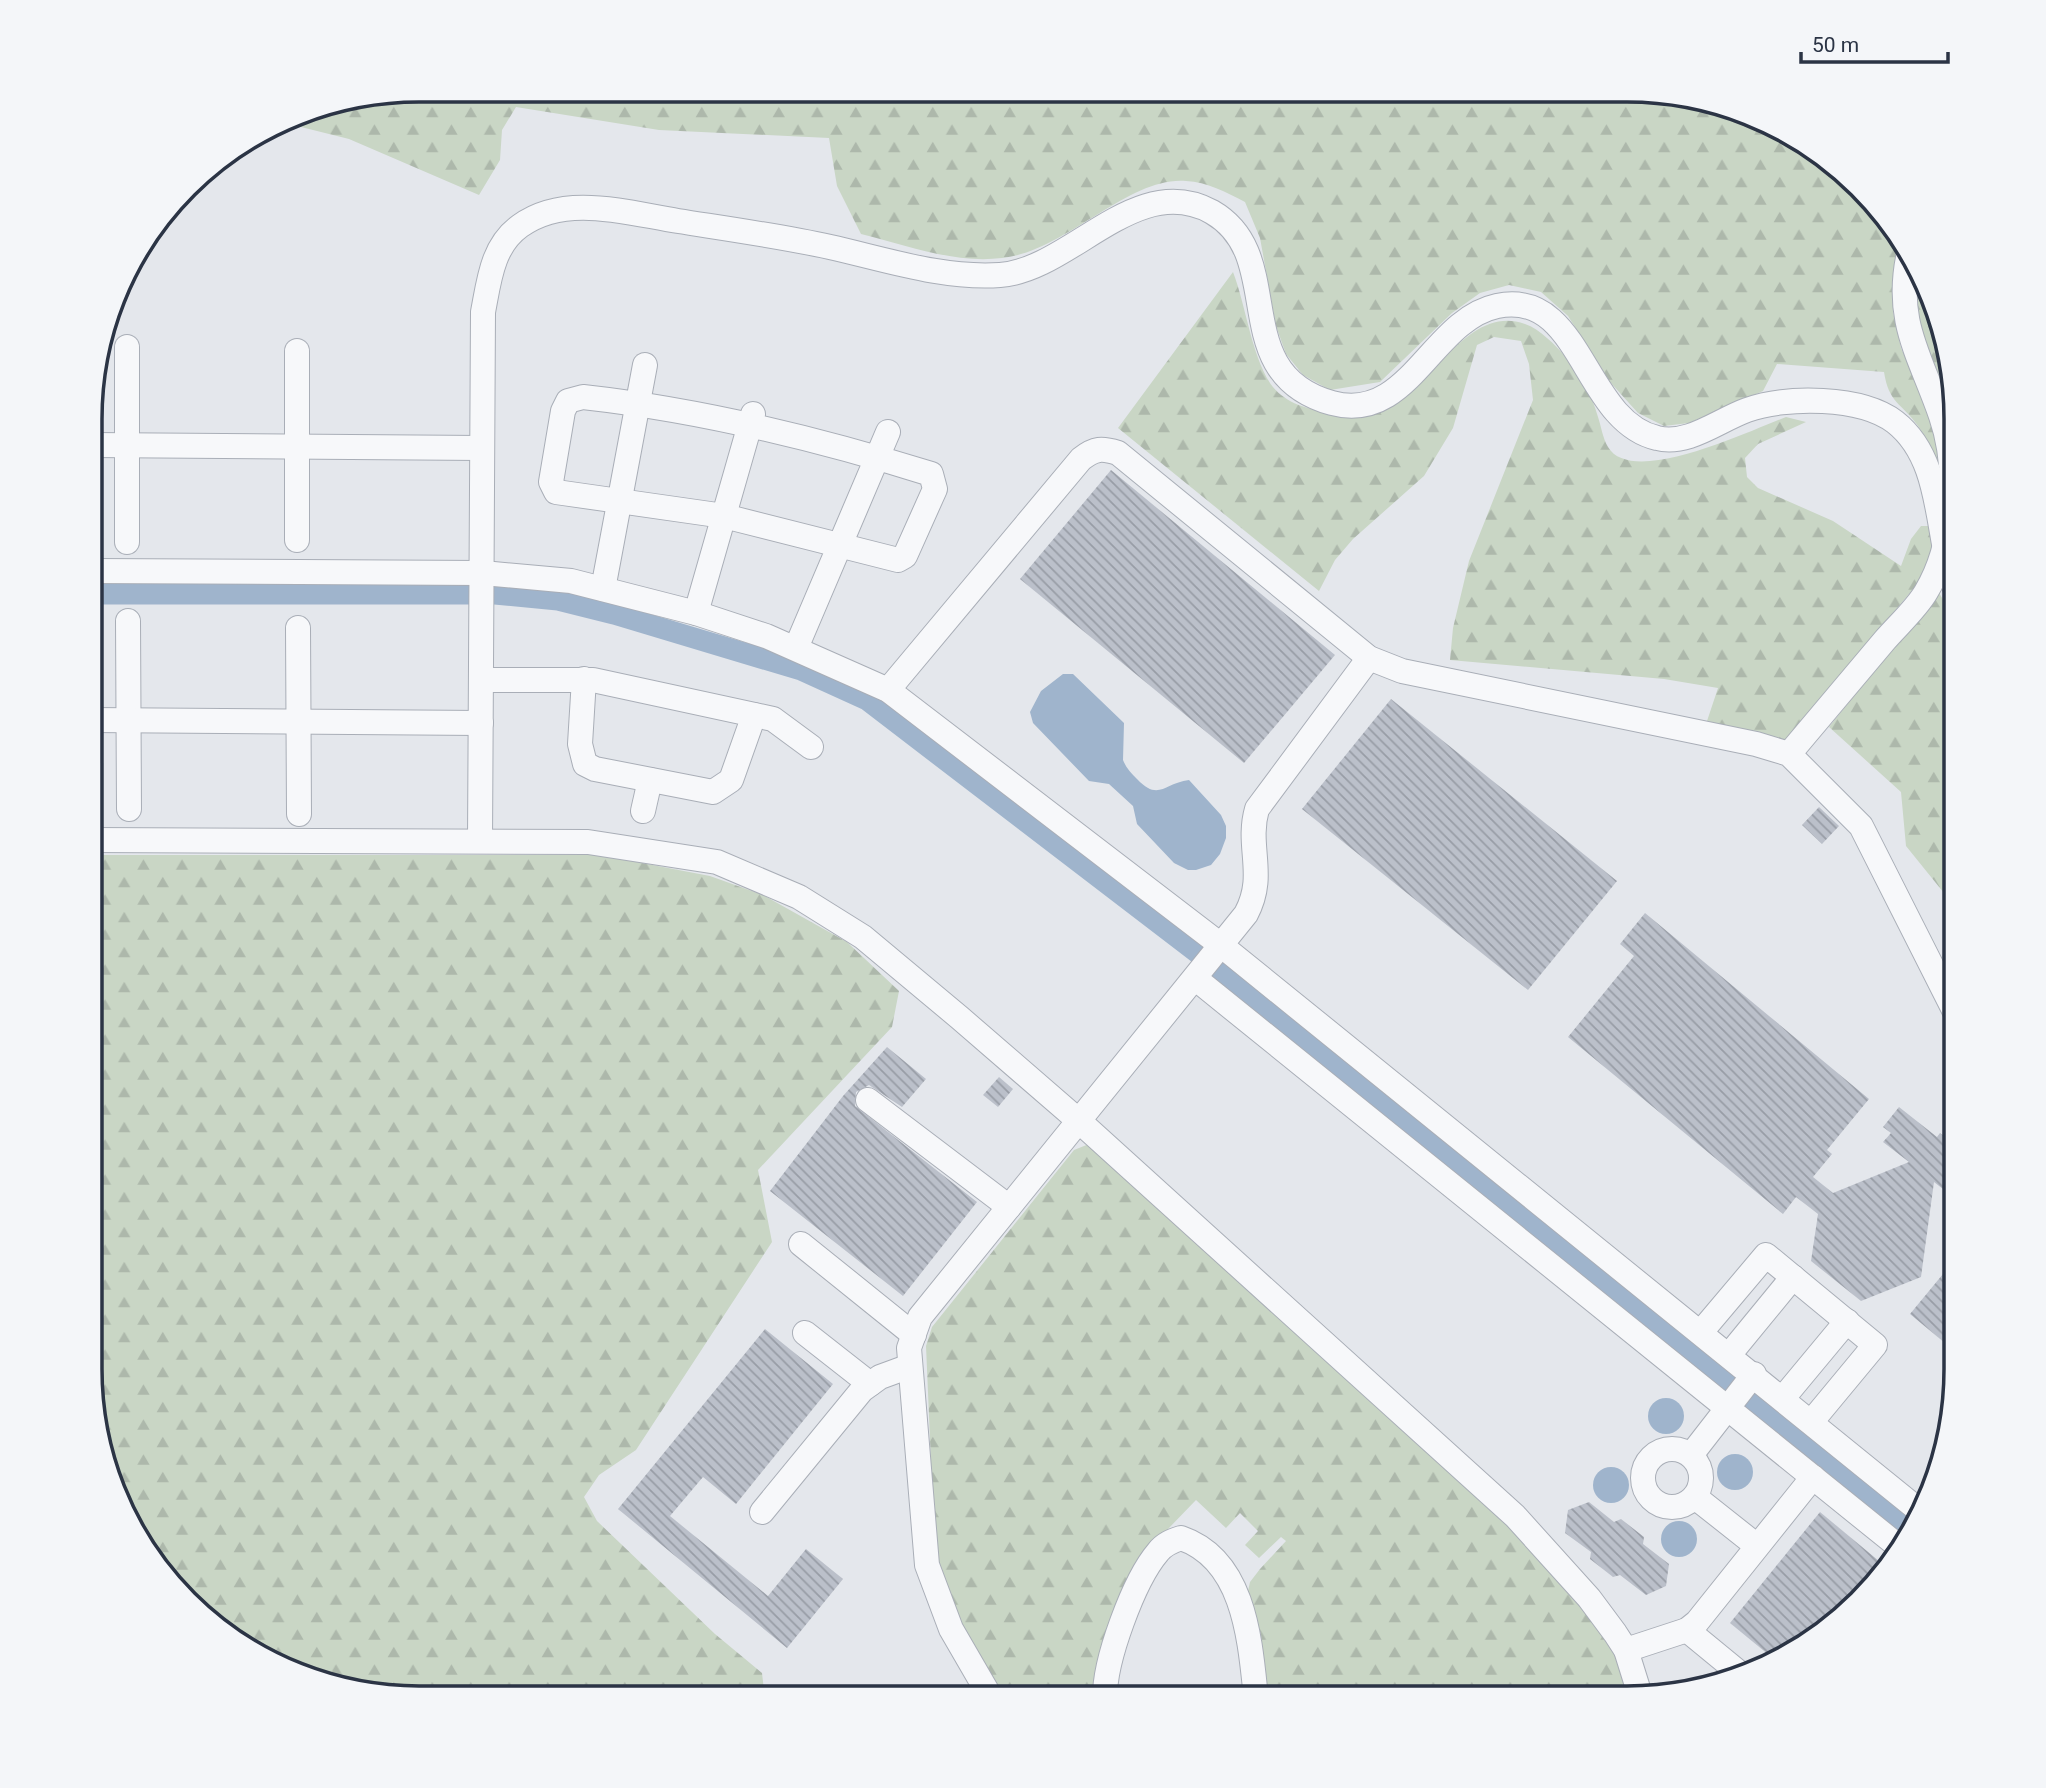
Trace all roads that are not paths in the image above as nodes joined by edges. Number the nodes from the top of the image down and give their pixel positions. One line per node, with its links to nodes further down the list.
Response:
1 (1906, 268): 7 (street)
2 (127, 346): 10 (street)
3 (297, 351): 11 (street)
4 (645, 365): 5 (street)
5 (637, 405): 6 (street); 14 (street); 14 (street)
6 (752, 420): 13 (street); 15 (street)
7 (1944, 428)
8 (888, 432): 13 (street)
9 (102, 445): 10 (street)
10 (127, 446): 11 (street); 17 (street)
11 (297, 447): 12 (street); 16 (street)
12 (481, 448): 18 (street); 21 (street)
13 (877, 457): 19 (street); 19 (street)
14 (620, 500): 15 (street); 22 (street)
15 (724, 516): 19 (street); 23 (street)
16 (297, 540)
17 (127, 542)
18 (1944, 546): 37 (street)
19 (838, 547): 26 (street)
20 (102, 571): 21 (street)
21 (483, 588): 22 (street); 29 (street)
22 (603, 589): 23 (street)
23 (696, 613): 26 (street)
24 (128, 621): 33 (street)
25 (298, 628): 34 (street)
26 (796, 648): 30 (street)
27 (1369, 658): 30 (street); 37 (street); 44 (street)
28 (584, 679): 29 (street); 31 (street); 38 (street)
29 (482, 680): 35 (street)
30 (888, 690): 44 (street)
31 (754, 715): 36 (street); 38 (street)
32 (102, 720): 33 (street)
33 (128, 720): 34 (street); 39 (street)
34 (298, 721): 35 (street); 41 (street)
35 (481, 723): 43 (street)
36 (811, 747)
37 (1788, 754): 45 (street)
38 (650, 780): 40 (street)
39 (129, 809)
40 (643, 811)
41 (299, 814)
42 (102, 840): 43 (street)
43 (480, 841): 47 (street)
44 (1209, 962): 47 (street); 52 (street); 58 (street)
45 (1944, 990)
46 (868, 1100): 48 (street)
47 (1079, 1121): 48 (street); 69 (street)
48 (1009, 1207): 54 (street)
49 (801, 1244): 54 (street)
50 (1793, 1277): 51 (street); 52 (street); 55 (street)
51 (1847, 1321): 59 (street); 60 (street)
52 (1701, 1332): 55 (street)
53 (805, 1333): 57 (street)
54 (914, 1335): 56 (street)
55 (1729, 1355): 58 (street)
56 (910, 1366): 57 (street); 71 (street)
57 (870, 1384): 65 (street)
58 (1740, 1390): 59 (street); 61 (street); 62 (street)
59 (1783, 1398): 60 (street)
60 (1812, 1421): 64 (street)
61 (1691, 1455): 63 (street); 63 (street)
62 (1813, 1477): 66 (street); 67 (street)
63 (1695, 1497): 67 (street)
64 (1914, 1505)
65 (762, 1512)
66 (1893, 1542)
67 (1757, 1546): 68 (street)
68 (1687, 1630): 69 (street); 70 (street)
69 (1626, 1650): 74 (street)
70 (1730, 1670)
71 (984, 1686)
72 (1107, 1686): 73 (street)
73 (1255, 1686)
74 (1637, 1686)

